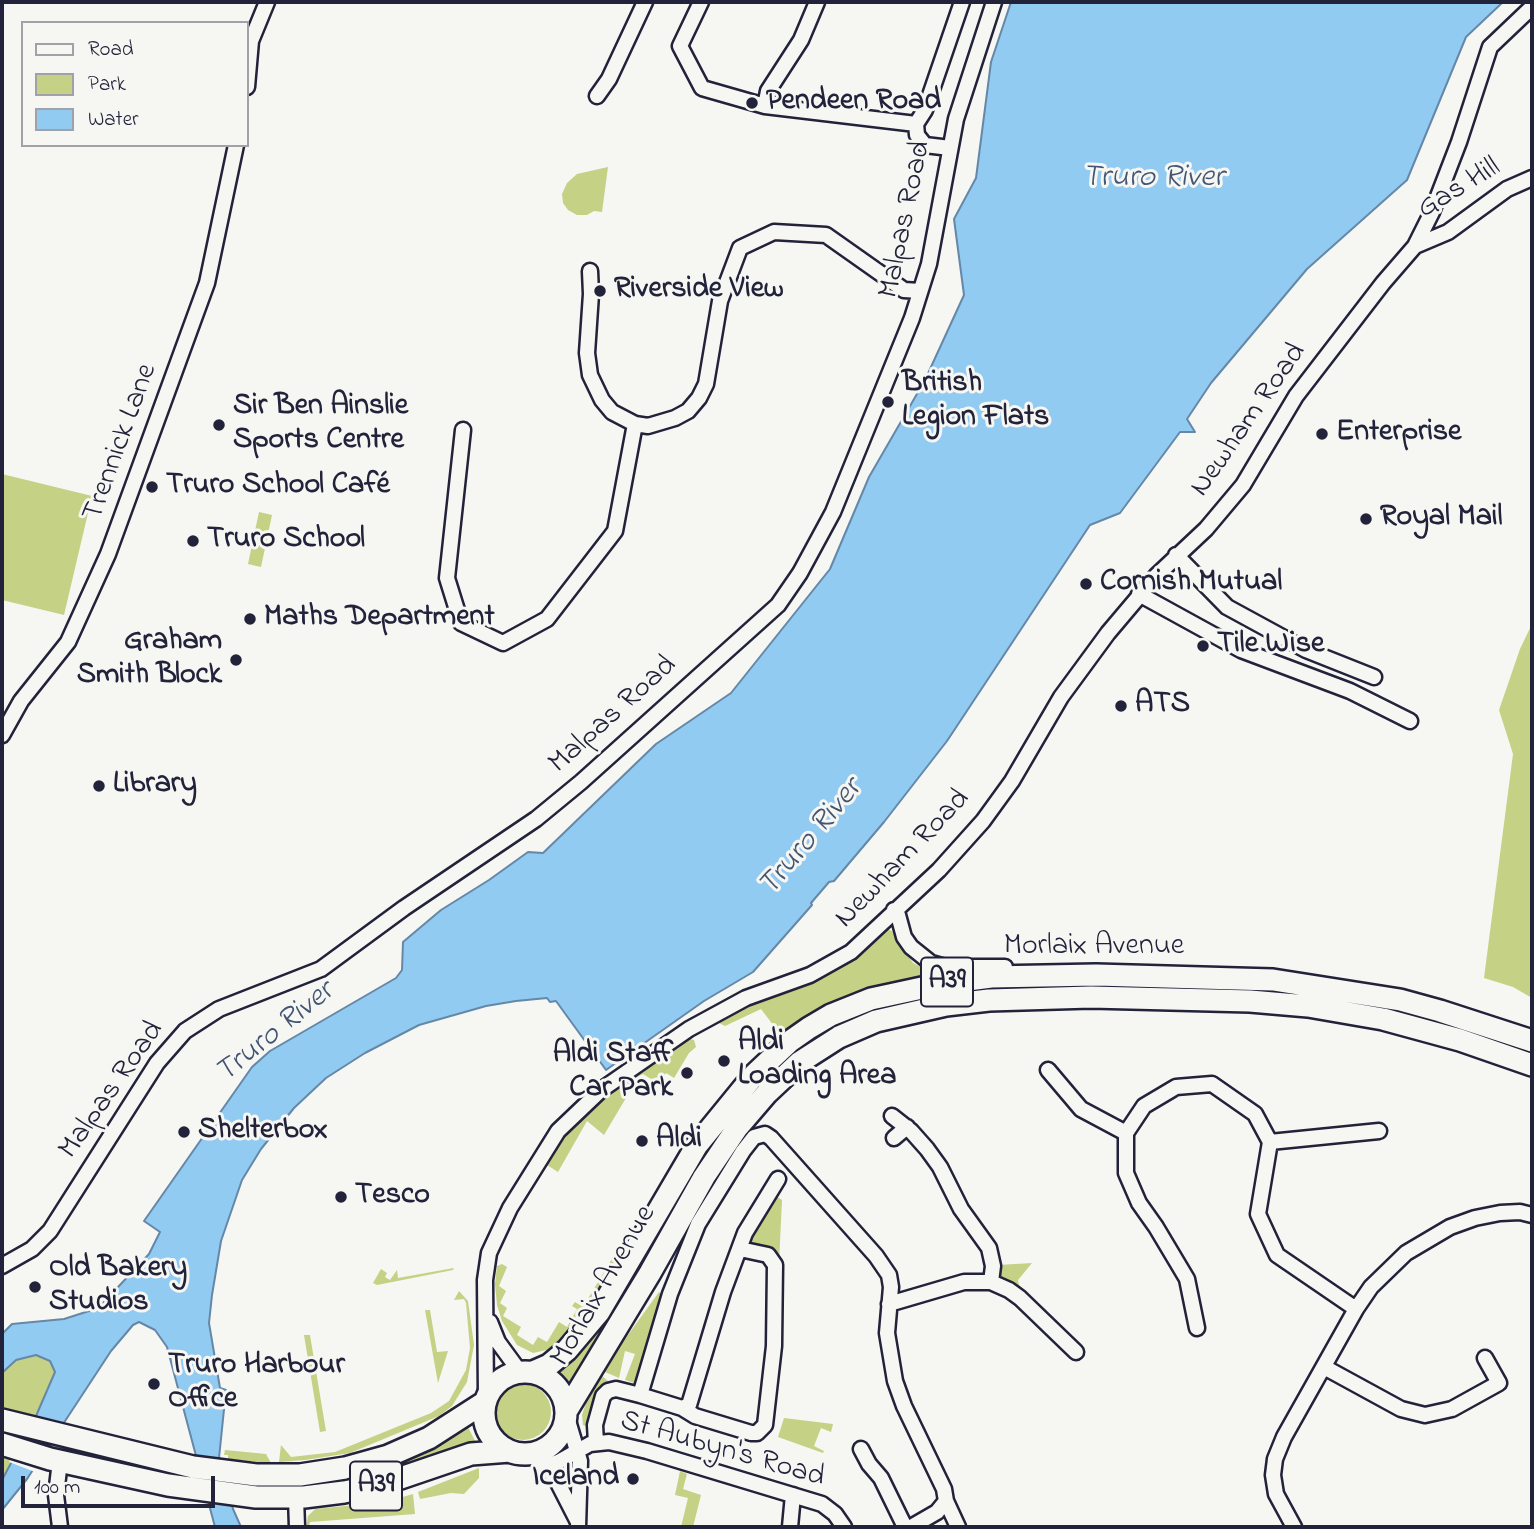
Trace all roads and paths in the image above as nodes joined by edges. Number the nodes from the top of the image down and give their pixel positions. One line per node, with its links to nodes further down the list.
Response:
1 (267, 2): 8 (street)
2 (645, 2): 9 (street)
3 (701, 2): 10 (street)
4 (817, 2): 10 (street)
5 (962, 2): 11 (street)
6 (994, 2): 13 (street, Malpas Road)
7 (1532, 6): 15 (street, Newham Road)
8 (248, 76)
9 (597, 96)
10 (765, 106): 11 (street)
11 (916, 124): 13 (street)
12 (236, 147): 24 (street, Trennick Lane)
13 (950, 148): 17 (street, Malpas Road)
14 (1532, 178): 15 (street, Gas Hill)
15 (1415, 246): 20 (street, Newham Road)
16 (590, 271): 18 (street)
17 (920, 291): 18 (street); 39 (street, Malpas Road)
18 (635, 424): 19 (street)
19 (463, 430)
20 (1176, 555): 21 (street, Newham Road); 22 (street)
21 (1139, 594): 23 (street); 25 (street, Newham Road)
22 (1374, 677)
23 (1410, 722)
24 (2, 735)
25 (894, 910): 26 (street); 43 (street, Newham Road)
26 (1063, 976): 27 (highway, Morlaix Avenue / A39); 48 (highway, Morlaix Avenue / A39)
27 (1532, 1041)
28 (1532, 1065): 52 (highway, Morlaix Avenue / A39)
29 (1048, 1070): 33 (street)
30 (892, 1115): 31 (street)
31 (907, 1127): 34 (street); 40 (street)
32 (1379, 1131): 35 (street)
33 (1126, 1133): 35 (street); 44 (street)
34 (894, 1138)
35 (1270, 1142): 42 (street)
36 (778, 1179): 38 (street)
37 (1532, 1215): 42 (street)
38 (740, 1249): 51 (street); 51 (street)
39 (2, 1266)
40 (991, 1282): 41 (street); 45 (street)
41 (889, 1304): 49 (street); 62 (street)
42 (1356, 1309): 47 (street)
43 (486, 1311): 48 (street); 50 (street, Newham Road)
44 (1197, 1328)
45 (1076, 1352)
46 (1485, 1358): 47 (street)
47 (1324, 1367): 71 (street)
48 (527, 1372): 50 (highway, A39); 52 (highway)
49 (640, 1395): 51 (street); 54 (street)
50 (485, 1400): 53 (highway, A39); 58 (highway)
51 (682, 1408)
52 (566, 1412): 57 (street); 58 (highway, A39)
53 (2, 1420)
54 (596, 1443): 57 (street, St Aubyn's Road); 60 (street, St Aubyn's Road)
55 (2, 1444): 59 (highway, A39)
56 (861, 1449): 68 (street)
57 (578, 1450): 58 (street, St Aubyn's Road); 63 (street)
58 (528, 1457): 61 (highway, A39); 63 (street)
59 (55, 1460): 61 (highway, A39); 64 (street)
60 (793, 1495): 66 (street); 67 (street, St Aubyn's Road)
61 (296, 1497): 65 (street)
62 (946, 1501): 69 (street); 70 (street)
63 (578, 1526)
64 (60, 1527)
65 (297, 1527)
66 (790, 1527)
67 (844, 1527)
68 (905, 1527)
69 (911, 1527)
70 (958, 1527)
71 (1294, 1527)

